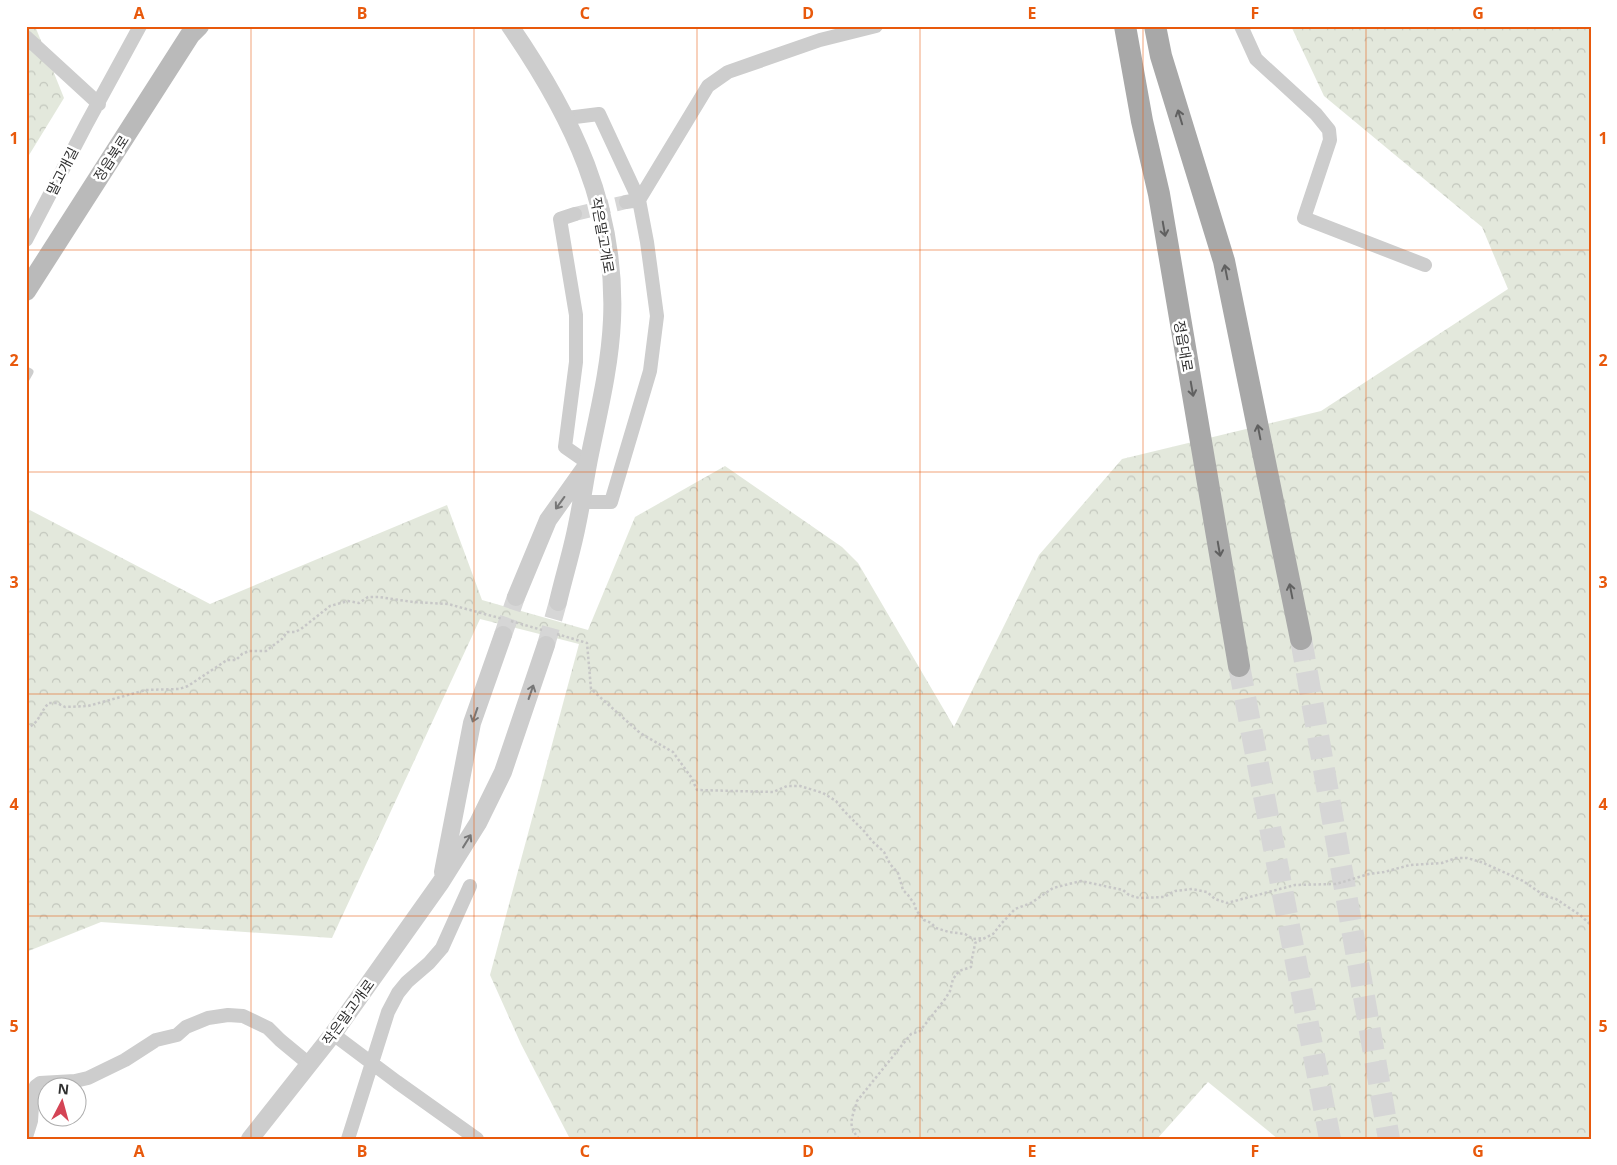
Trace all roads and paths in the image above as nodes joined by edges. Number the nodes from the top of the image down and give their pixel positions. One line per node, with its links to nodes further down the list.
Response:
1 (140, 26): 10 (street, 말고개길)
2 (199, 26): 17 (main road, 정읍북로)
3 (510, 26): 11 (street, 작은말고개로)
4 (876, 26): 13 (street)
5 (1111, 26): 12 (main road)
6 (1125, 26): 12 (main road, 정읍대로)
7 (1156, 26): 25 (main road, one-way to 7)
8 (1241, 26): 16 (street)
9 (26, 37): 10 (street)
10 (99, 104): 15 (street, 말고개길)
11 (567, 118): 13 (street); 20 (street, 작은말고개로)
12 (1159, 194): 27 (main road, 정읍대로, one-way to 27)
13 (633, 201): 21 (street)
14 (575, 214): 20 (street)
15 (26, 240)
16 (1424, 265)
17 (26, 291)
18 (26, 370): 19 (lane)
19 (26, 379)
20 (588, 463): 21 (street, 작은말고개로); 22 (street, 작은말고개로, one-way to 22)
21 (581, 502): 23 (street, 작은말고개로)
22 (516, 597)
23 (558, 602)
24 (503, 635): 29 (street, 작은말고개로, one-way to 29)
25 (1301, 639)
26 (546, 646): 29 (street, 작은말고개로, one-way to 26)
27 (1239, 666)
28 (26, 728): 32 (path)
29 (441, 882): 33 (street, 작은말고개로)
30 (470, 886): 35 (street)
31 (1591, 925): 32 (path)
32 (985, 938): 40 (path)
33 (333, 1034): 34 (street, 작은말고개로); 35 (street)
34 (309, 1064): 36 (street); 37 (street, 작은말고개로)
35 (372, 1064): 38 (street); 39 (street)
36 (26, 1137)
37 (250, 1139)
38 (348, 1139)
39 (477, 1139)
40 (859, 1139)

